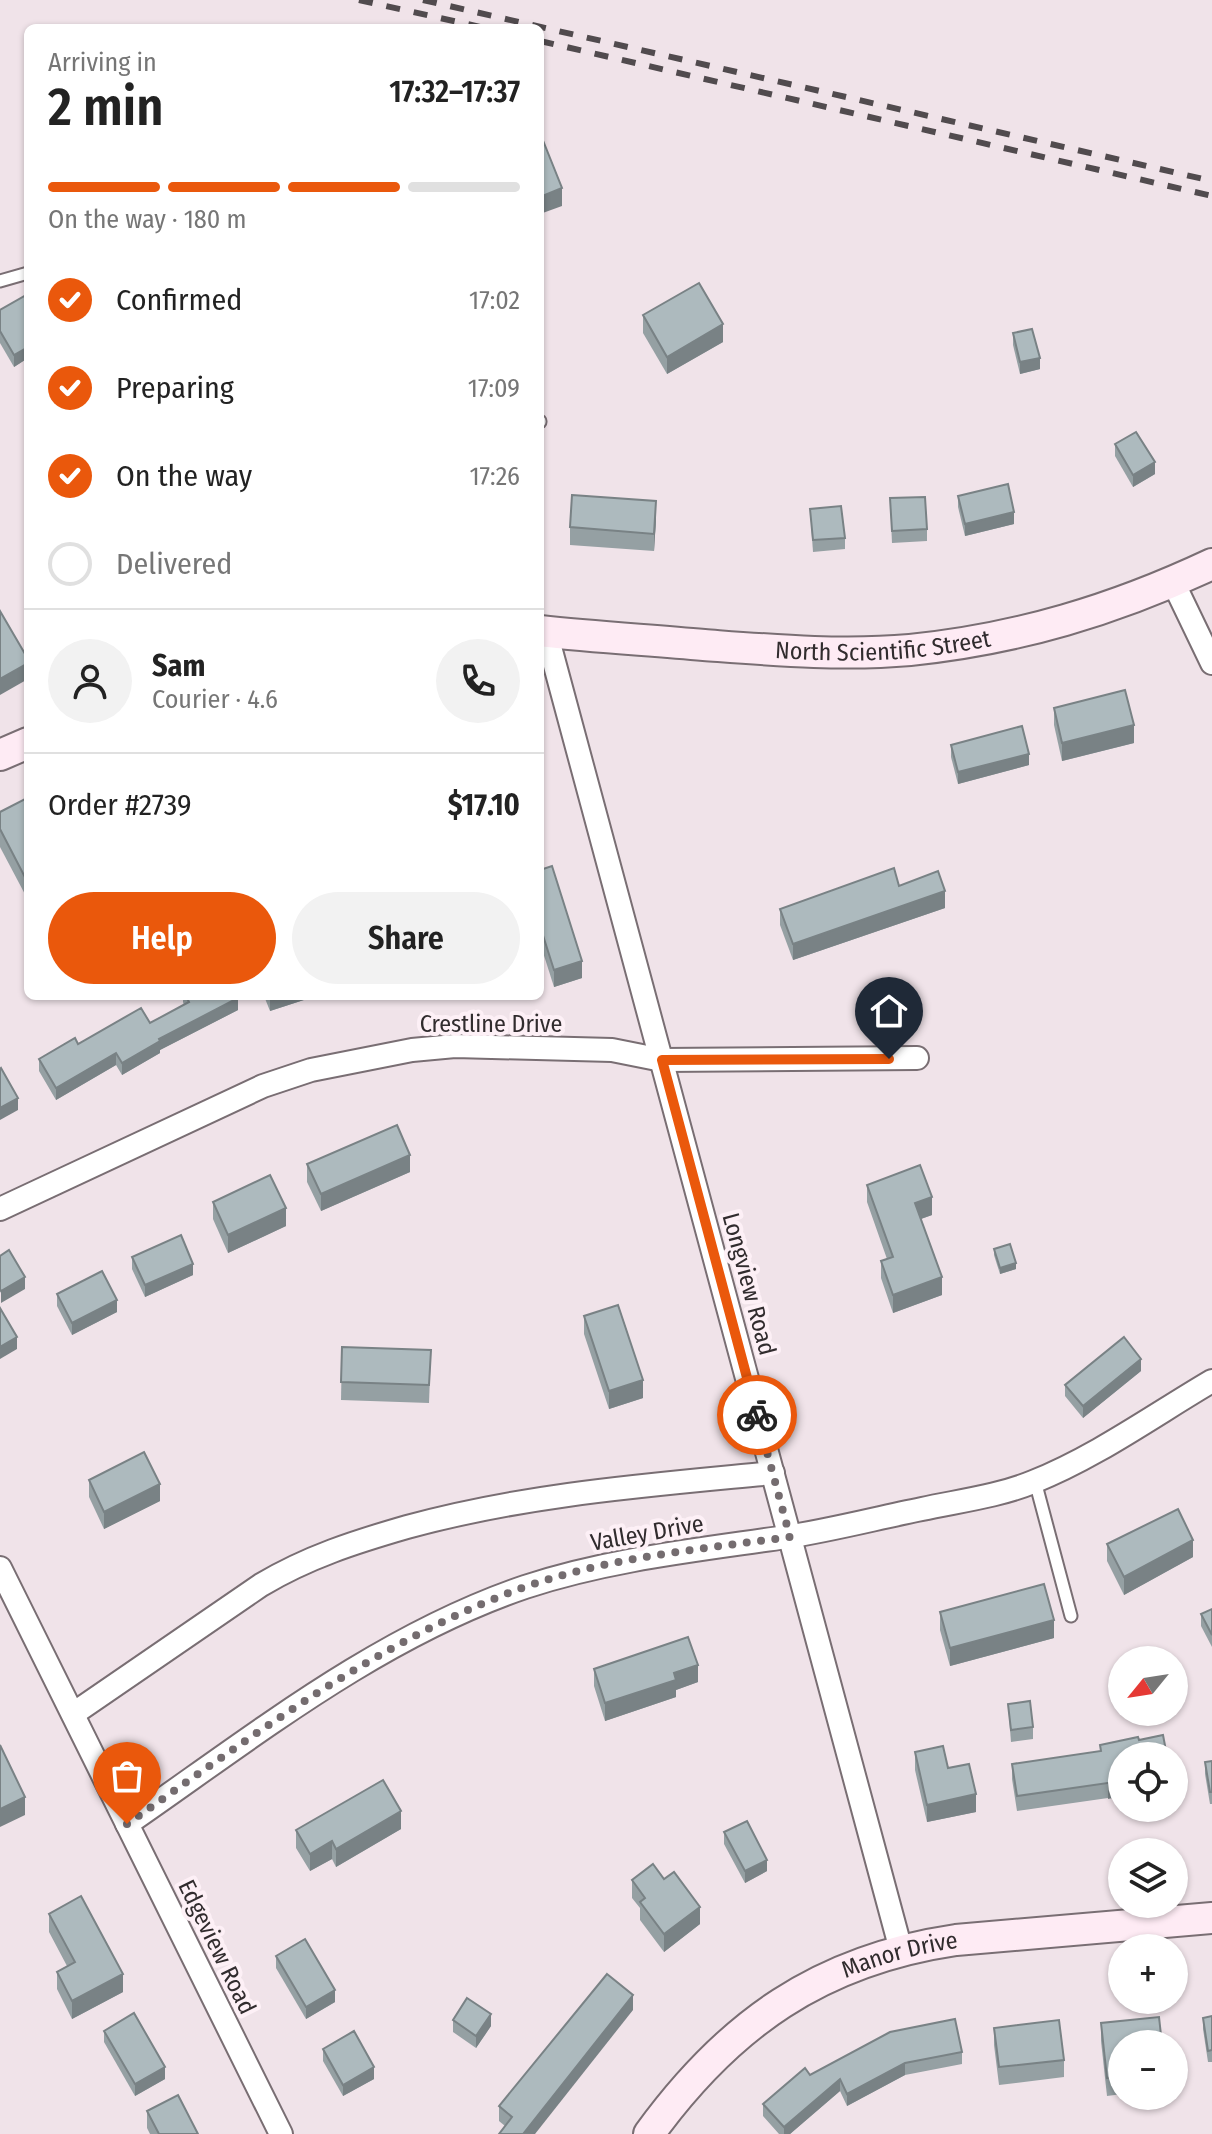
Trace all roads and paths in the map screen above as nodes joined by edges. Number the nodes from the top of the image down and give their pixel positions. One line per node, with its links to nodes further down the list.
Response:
1 (24, 274): 2 (lane)
2 (0, 281)
3 (1212, 564): 4 (street, North Scientific Street)
4 (1173, 582): 5 (street, North Scientific Street); 7 (street)
5 (544, 632)
6 (544, 636): 11 (street, Longview Road)
7 (1212, 663)
8 (24, 745): 9 (street)
9 (0, 755)
10 (917, 1058): 11 (street, Crestline Drive)
11 (662, 1060): 12 (street, Crestline Drive); 14 (street, Longview Road)
12 (0, 1209)
13 (1212, 1381): 15 (street, Valley Drive)
14 (773, 1473): 16 (street, Longview Road); 19 (street, Valley Drive)
15 (1035, 1481): 16 (street, Valley Drive); 18 (lane)
16 (790, 1537): 20 (street, Valley Drive); 22 (street, Longview Road)
17 (0, 1568): 19 (street, Edgeview Road)
18 (1071, 1616)
19 (73, 1714): 20 (street, Edgeview Road)
20 (127, 1824): 23 (street, Edgeview Road)
21 (1212, 1918): 22 (street, Manor Drive)
22 (901, 1950): 24 (street, Manor Drive)
23 (281, 2134)
24 (649, 2134)

